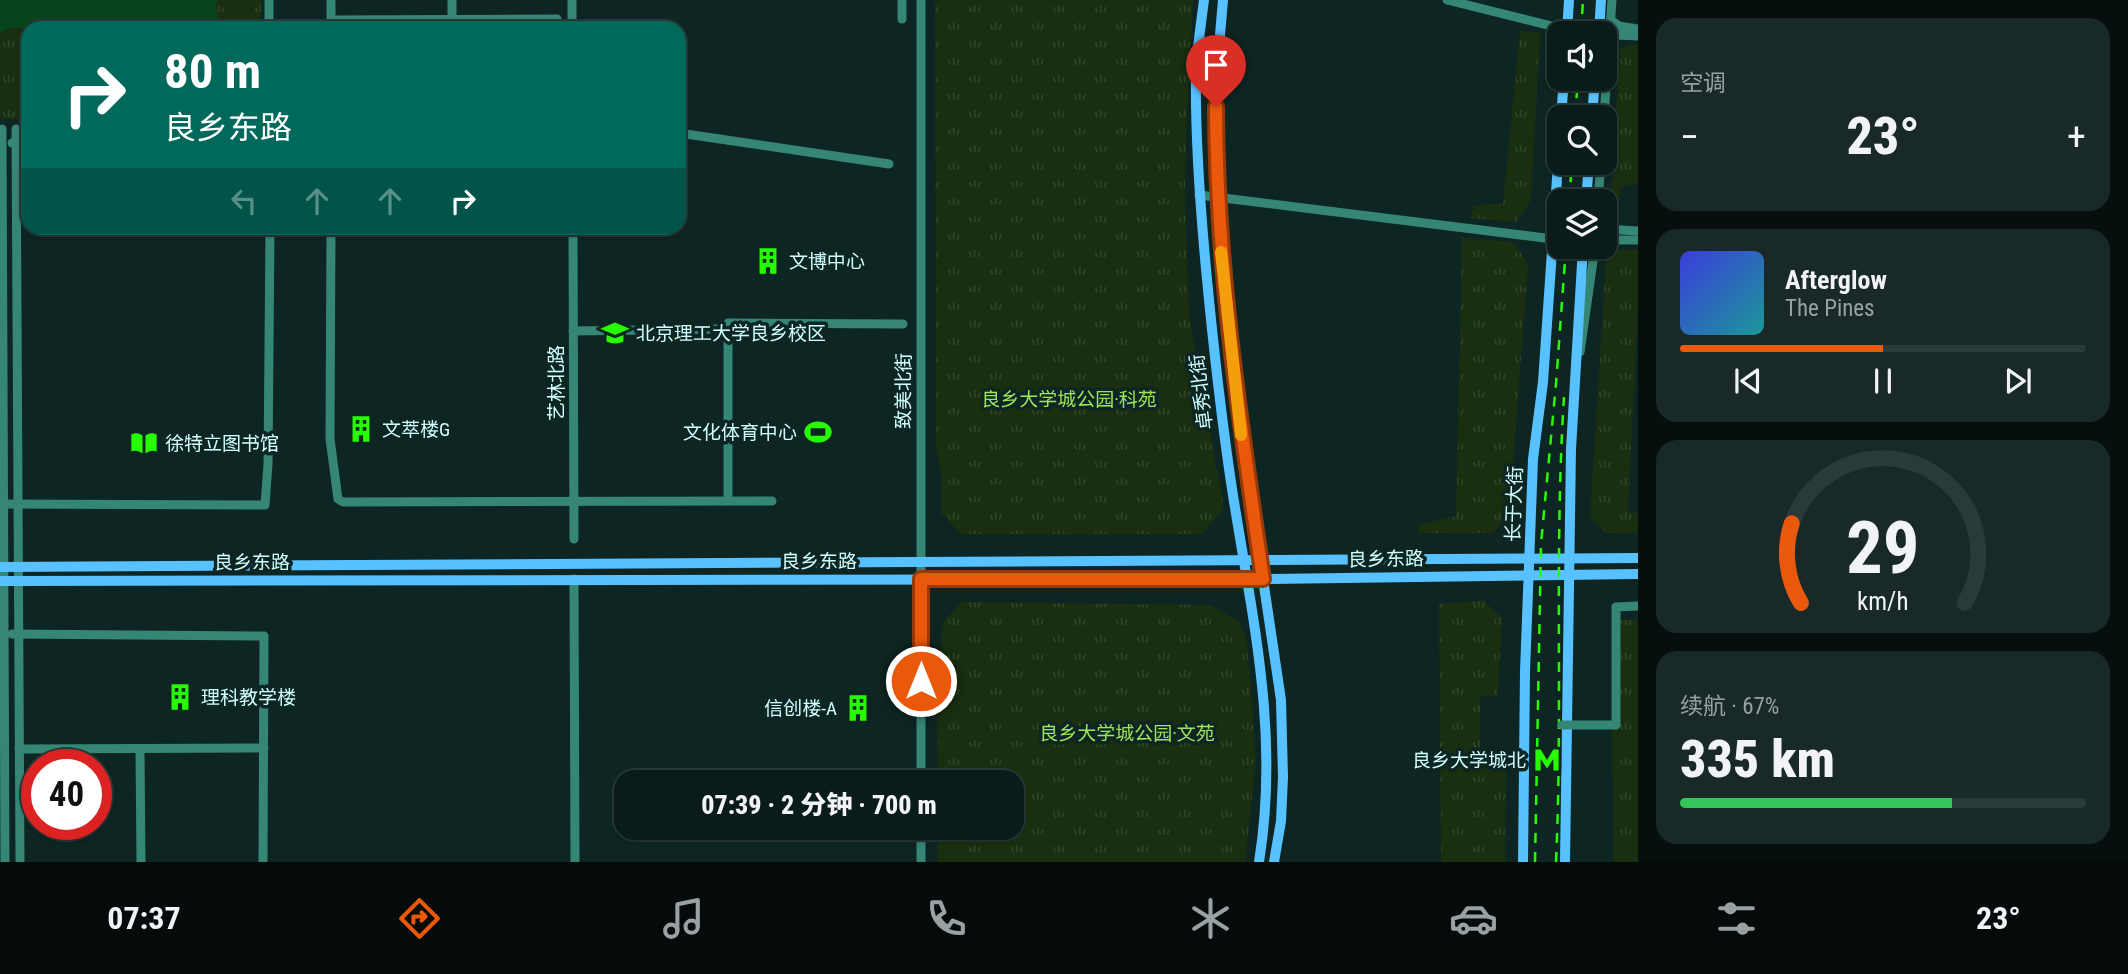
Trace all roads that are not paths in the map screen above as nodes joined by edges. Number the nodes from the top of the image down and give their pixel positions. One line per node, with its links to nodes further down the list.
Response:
1 (269, 0): 16 (street)
2 (331, 0): 17 (street)
3 (452, 0): 18 (street)
4 (572, 0): 20 (street)
5 (902, 0): 14 (street)
6 (921, 0): 63 (street, 致美北街)
7 (1203, 0): 35 (main road, 卓秀北街)
8 (1223, 0): 36 (main road, 卓秀北街)
9 (1447, 0): 23 (street)
10 (1569, 0): 21 (main road)
11 (1601, 0): 22 (main road)
12 (1612, 0): 15 (street)
13 (557, 19): 19 (street)
14 (902, 19)
15 (1611, 20): 24 (street)
16 (269, 21)
17 (331, 21)
18 (447, 21)
19 (502, 21)
20 (572, 21)
21 (1568, 21)
22 (1600, 21)
23 (1547, 26)
24 (1638, 29)
25 (1617, 36): 26 (street)
26 (1638, 36)
27 (1, 129): 28 (street); 31 (street)
28 (16, 129): 29 (street); 32 (street)
29 (21, 129)
30 (686, 134): 34 (street)
31 (1, 143): 32 (street); 47 (street)
32 (17, 143): 33 (street); 48 (street)
33 (21, 143)
34 (889, 164)
35 (1199, 195): 36 (street); 61 (main road, 卓秀北街)
36 (1217, 197): 42 (street); 62 (main road, 卓秀北街)
37 (1617, 230): 38 (street)
38 (1638, 231)
39 (270, 235): 56 (street)
40 (331, 235): 52 (street)
41 (573, 235): 51 (street, 艺林北路)
42 (1547, 238)
43 (1617, 240): 44 (street)
44 (1638, 240)
45 (1552, 259): 60 (main road, 长于大街)
46 (1591, 259): 58 (main road)
47 (1, 268): 48 (street); 55 (street)
48 (17, 268): 56 (street)
49 (903, 324): 50 (street)
50 (728, 330): 51 (street); 53 (street)
51 (573, 331): 52 (street, 艺林北路)
52 (573, 501): 53 (street); 57 (street, 艺林北路)
53 (728, 501): 54 (street)
54 (772, 501)
55 (2, 503): 56 (street); 65 (street)
56 (18, 503): 66 (street)
57 (574, 539)
58 (1569, 558): 59 (main road, 良乡东路); 60 (main road, 良乡东路); 67 (main road)
59 (1638, 558)
60 (1529, 559): 62 (main road, 良乡东路); 69 (main road, 长于大街)
61 (1245, 560): 62 (main road, 良乡东路); 63 (main road, 良乡东路); 70 (main road, 卓秀北街)
62 (1260, 560): 74 (main road, 卓秀北街)
63 (921, 562): 64 (main road, 良乡东路); 73 (street, 致美北街)
64 (302, 566): 66 (main road, 良乡东路); 71 (main road)
65 (2, 567): 66 (main road, 良乡东路); 76 (street)
66 (18, 567): 75 (street)
67 (1568, 574): 68 (main road, 良乡东路); 69 (main road, 良乡东路); 95 (main road)
68 (1638, 574)
69 (1528, 575): 74 (main road, 良乡东路); 94 (main road, 长于大街)
70 (1249, 578): 73 (main road, 良乡东路); 74 (main road, 良乡东路); 92 (main road, 卓秀北街)
71 (302, 579): 72 (main road, 良乡东路); 75 (main road, 良乡东路)
72 (574, 579): 73 (main road, 良乡东路); 90 (street)
73 (921, 579): 84 (street, 致美北街)
74 (1263, 579): 93 (main road, 卓秀北街)
75 (18, 580): 76 (main road, 良乡东路); 78 (street)
76 (2, 581): 79 (street)
77 (1638, 607): 80 (street, bridge)
78 (18, 629): 79 (street); 81 (street); 82 (street)
79 (3, 631): 86 (street)
80 (1562, 725)
81 (264, 748): 83 (street); 89 (street)
82 (19, 749): 83 (street); 87 (street)
83 (140, 749): 88 (street)
84 (921, 770)
85 (921, 840): 91 (street)
86 (5, 862)
87 (20, 862)
88 (141, 862)
89 (263, 862)
90 (575, 862)
91 (921, 862)
92 (1259, 862)
93 (1274, 862)
94 (1523, 862)
95 (1565, 862)

